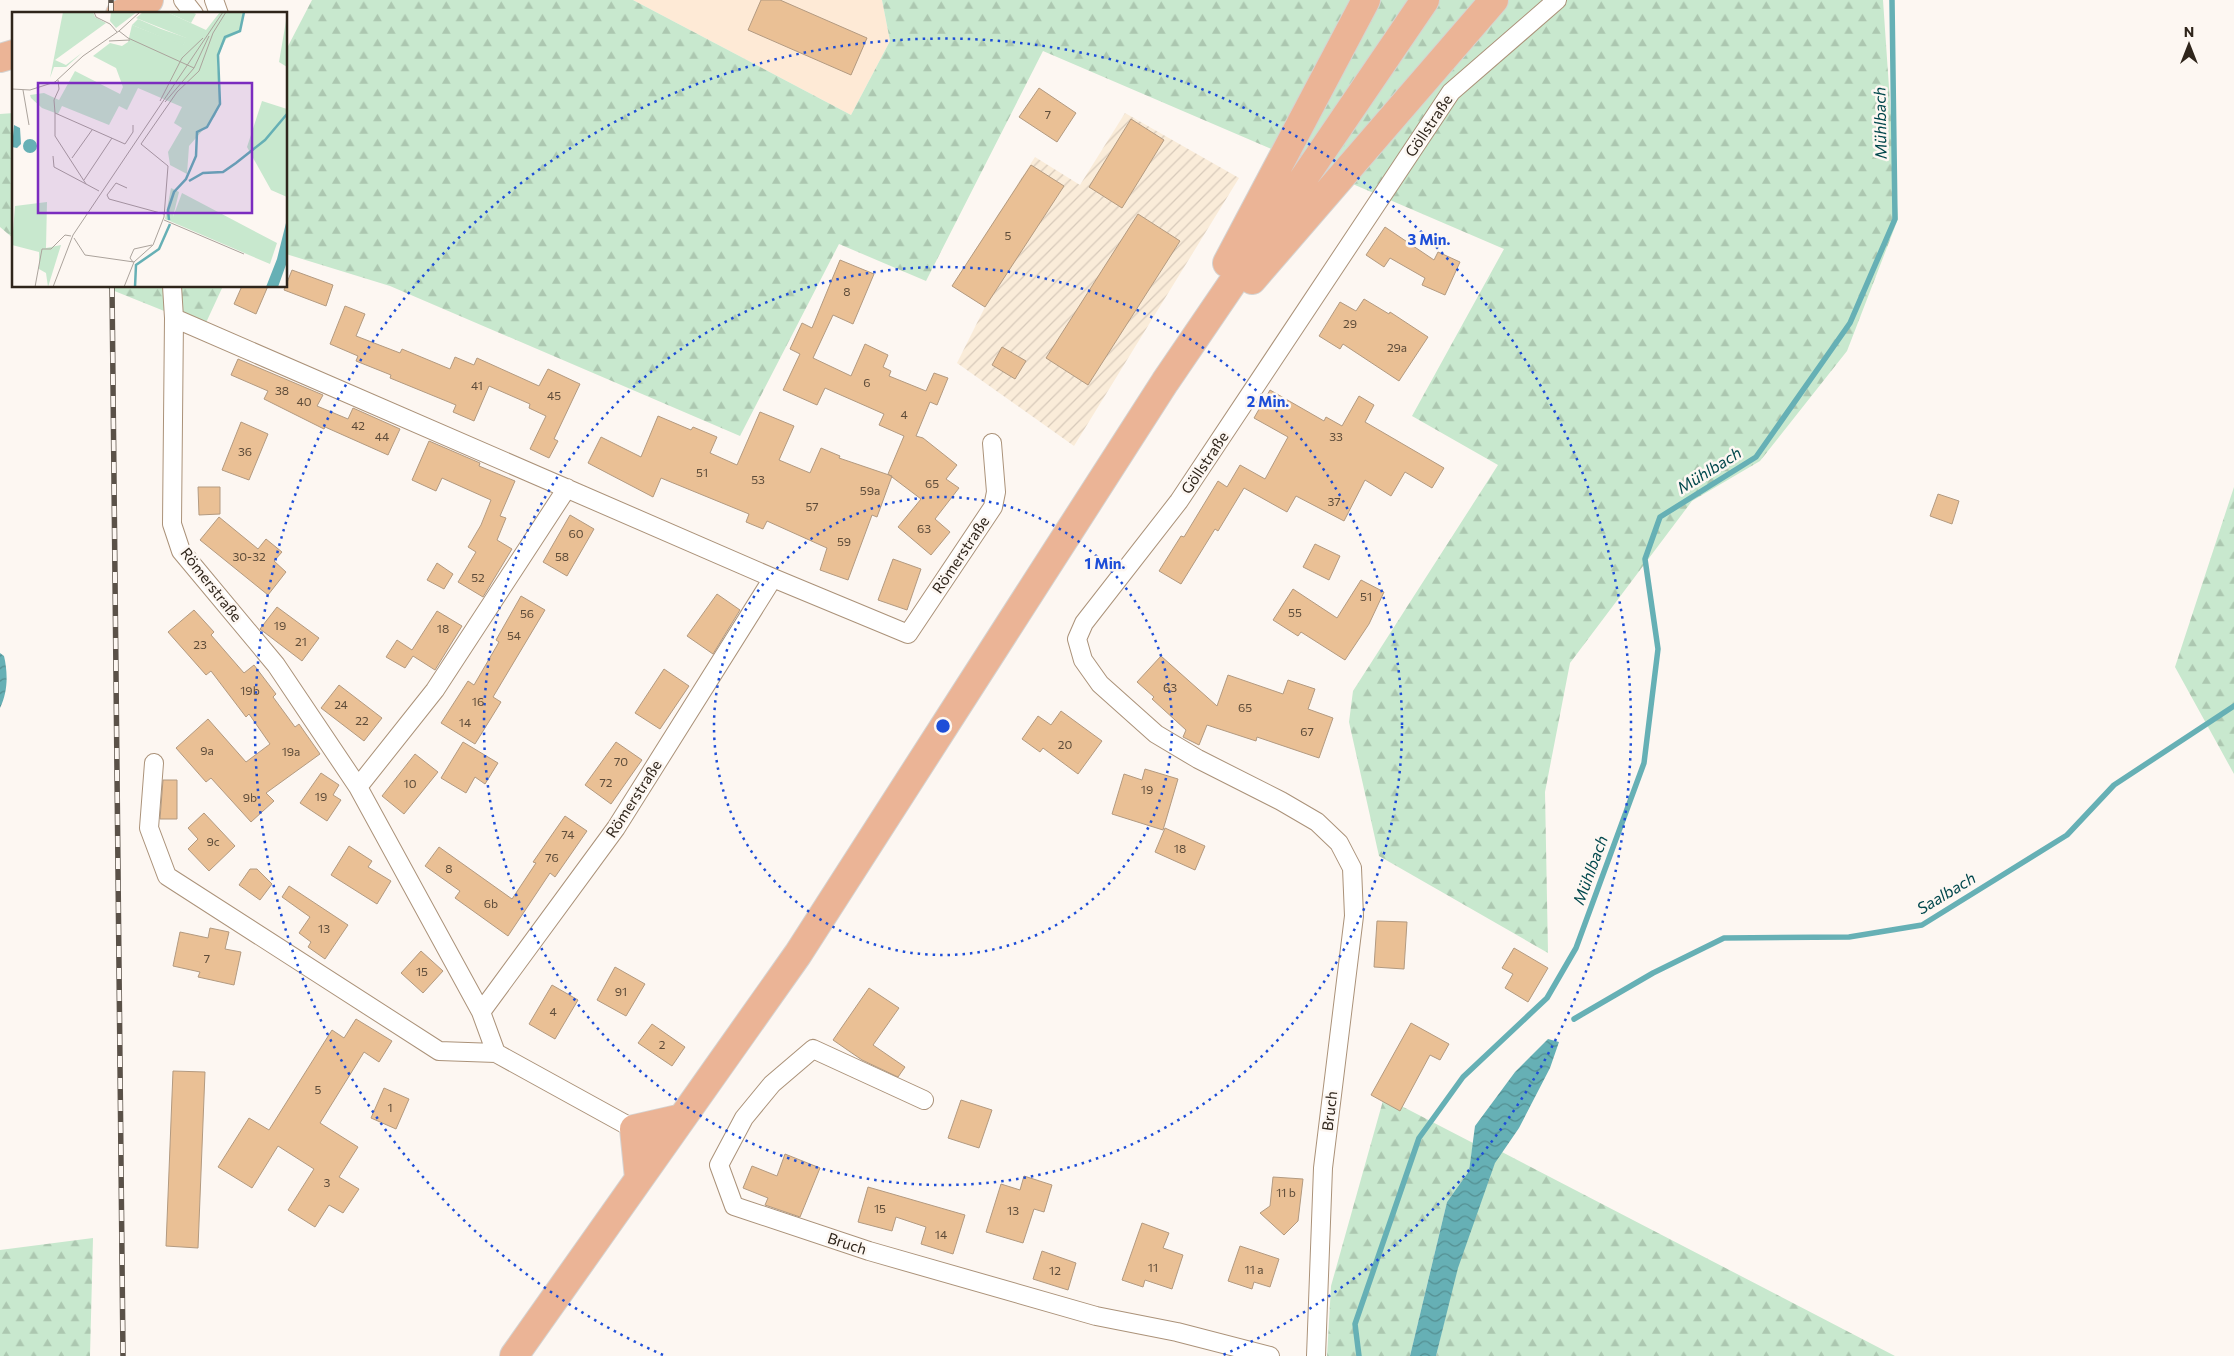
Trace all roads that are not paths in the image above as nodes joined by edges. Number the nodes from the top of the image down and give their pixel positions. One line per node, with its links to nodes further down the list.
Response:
1 (149, 0): 8 (main road)
2 (183, 0): 9 (street)
3 (214, 0): 10 (street)
4 (1366, 0): 13 (main road)
5 (1425, 0): 13 (main road)
6 (1494, 0): 13 (main road)
7 (1557, 0): 19 (street, Göllstraße)
8 (124, 12)
9 (192, 12)
10 (218, 12)
11 (172, 288): 12 (street, Römerstraße)
12 (174, 318): 15 (street, Römerstraße); 18 (street, Römerstraße)
13 (1165, 382): 23 (main road)
14 (992, 443): 16 (street, Römerstraße)
15 (566, 488): 16 (street, Römerstraße); 18 (street)
16 (773, 578): 20 (street, Römerstraße)
17 (154, 763): 21 (street)
18 (358, 787): 20 (street, Römerstraße)
19 (1352, 868): 28 (street, Bruch)
20 (481, 1012): 21 (street, Römerstraße)
21 (496, 1052): 24 (street)
22 (924, 1100): 27 (street, Bruch)
23 (682, 1118): 24 (main road); 25 (main road)
24 (634, 1129): 25 (main road)
25 (639, 1178): 26 (main road)
26 (514, 1356)
27 (1270, 1356)
28 (1316, 1356)

